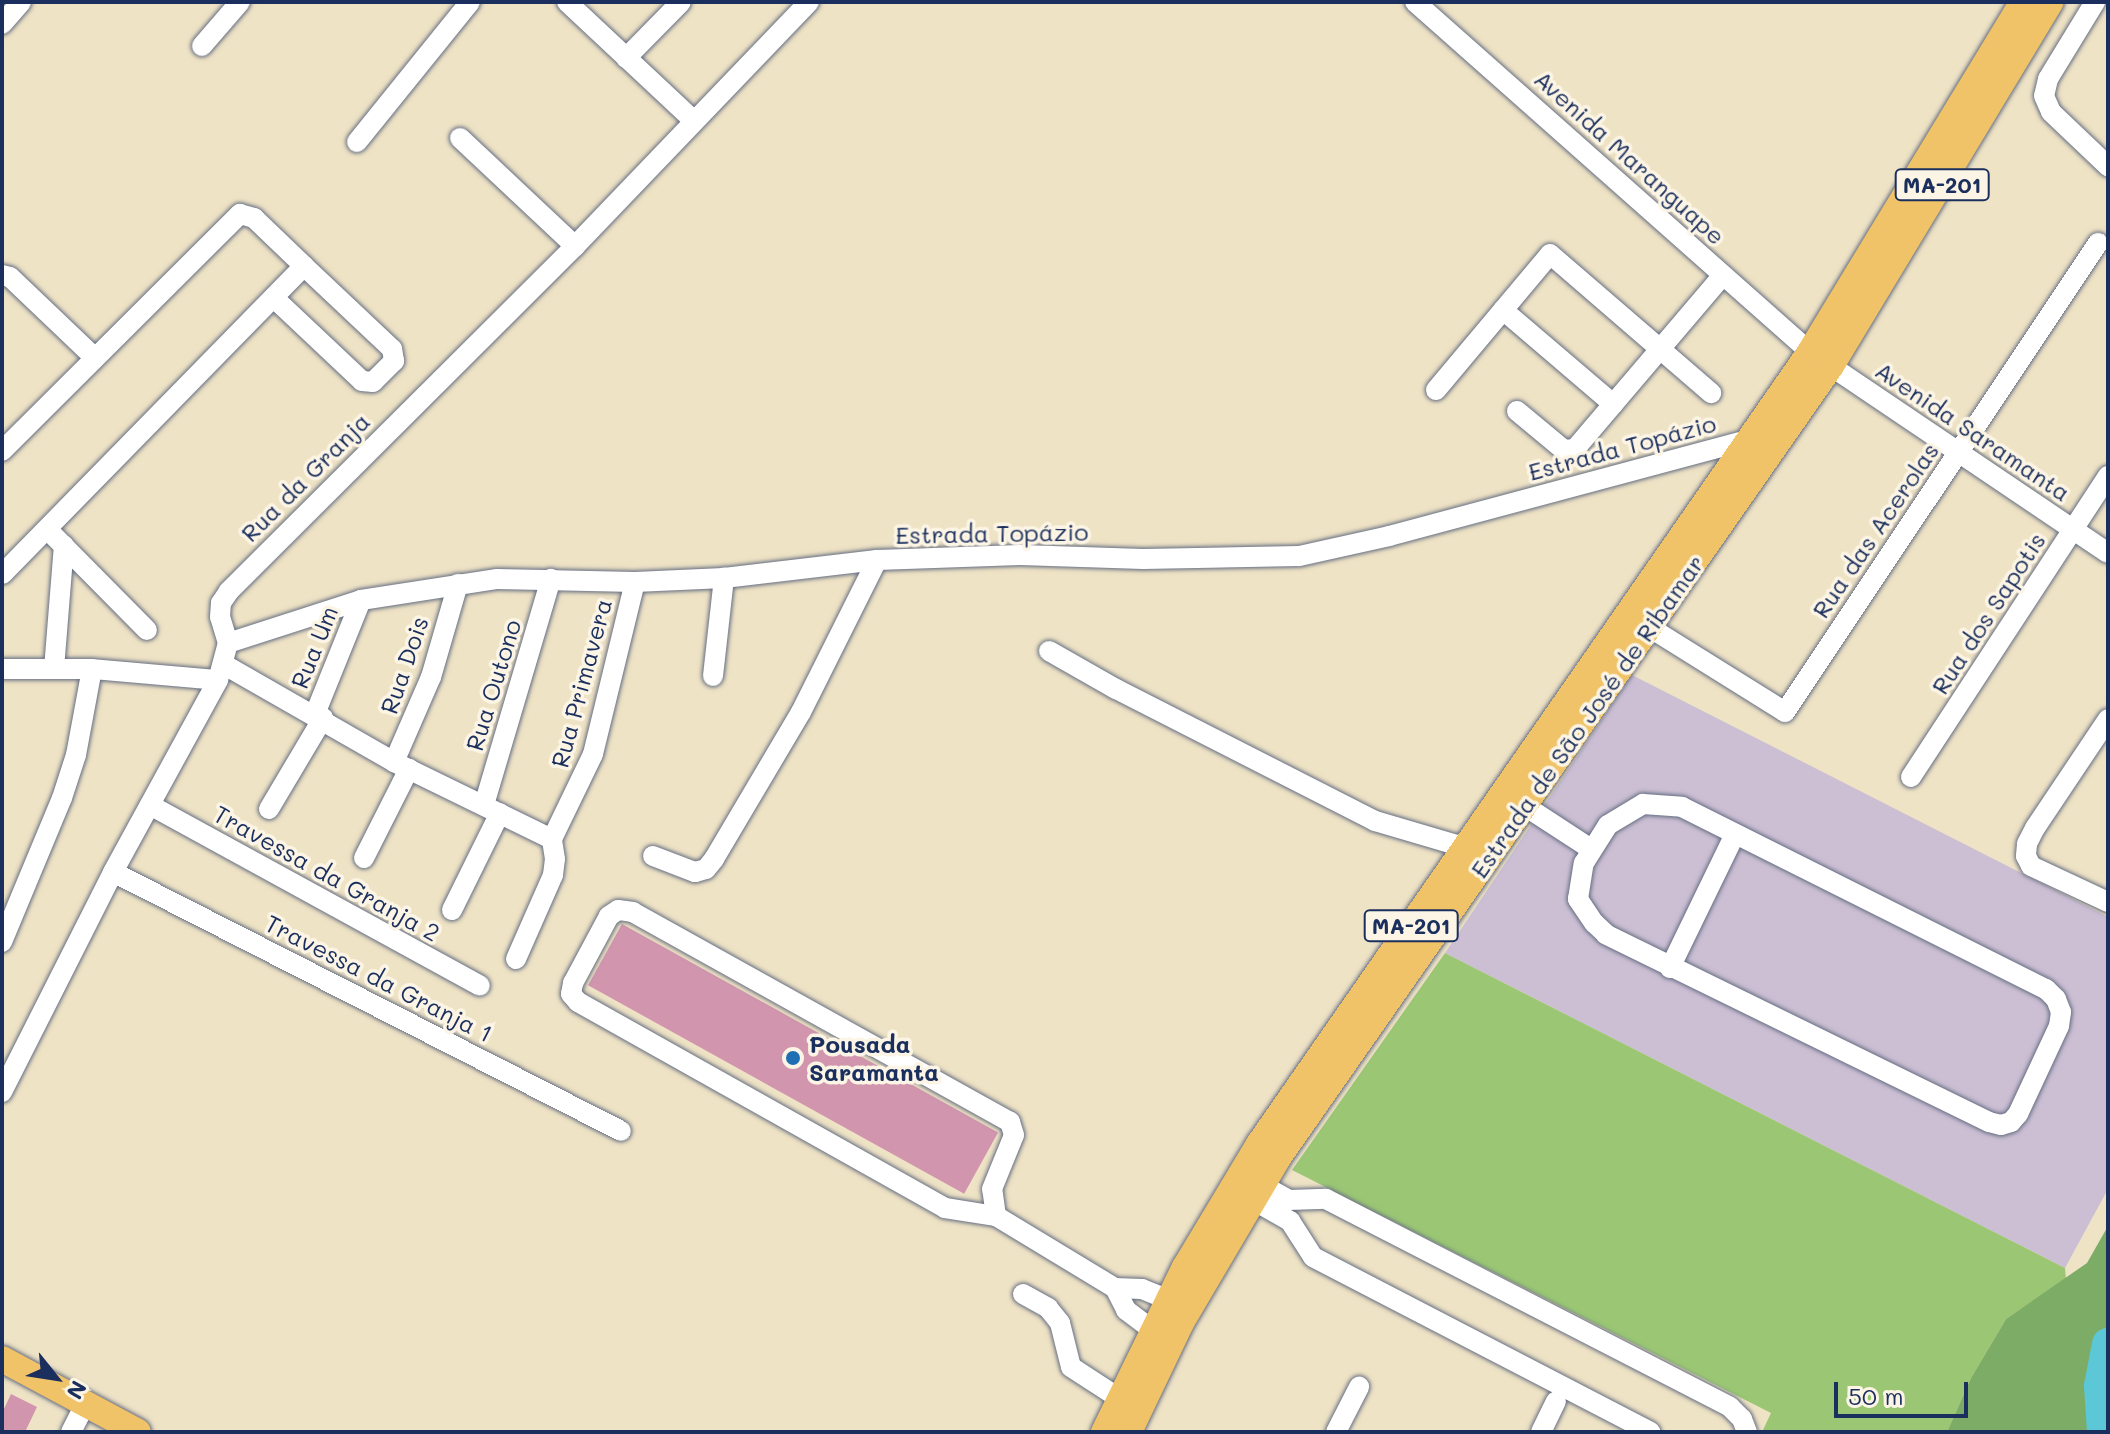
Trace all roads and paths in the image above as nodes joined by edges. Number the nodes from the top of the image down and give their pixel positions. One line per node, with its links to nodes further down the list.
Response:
1 (21, 2): 11 (street)
2 (240, 2): 12 (street)
3 (470, 2): 17 (street)
4 (567, 2): 13 (street)
5 (681, 2): 13 (street)
6 (809, 2): 14 (street, Rua da Granja)
7 (1415, 2): 23 (street, Avenida Maranguape)
8 (2023, 2): 28 (main road, Estrada de São José de Ribamar / MA-201)
9 (2051, 2): 28 (main road, Estrada de São José de Ribamar / MA-201)
10 (2095, 2): 18 (street)
11 (2, 24)
12 (202, 46)
13 (626, 58): 14 (street)
14 (693, 120): 20 (street, Rua da Granja)
15 (2108, 136): 18 (street)
16 (460, 138): 20 (street)
17 (357, 142)
18 (2102, 160)
19 (2098, 243): 35 (street, Rua das Acerolas)
20 (575, 246): 50 (street, Rua da Granja)
21 (304, 266): 24 (street); 24 (street); 27 (street)
22 (2, 275): 27 (street)
23 (1723, 275): 26 (street); 28 (street, Avenida Maranguape)
24 (274, 298): 37 (street)
25 (1503, 310): 26 (street); 29 (street); 31 (street)
26 (1660, 349): 30 (street); 31 (street)
27 (95, 358): 34 (street)
28 (1820, 359): 33 (main road, Estrada de São José de Ribamar / MA-201); 35 (street, Avenida Saramanta); 48 (main road, Estrada de São José de Ribamar / MA-201)
29 (1436, 390)
30 (1711, 393)
31 (1613, 404): 32 (street)
32 (1517, 411)
33 (1750, 439): 41 (street, Estrada Topázio); 67 (main road, Estrada de São José de Ribamar / MA-201)
34 (2, 451)
35 (1958, 452): 38 (street, Avenida Saramanta); 48 (street, Rua das Acerolas)
36 (2108, 476): 38 (street, Rua dos Sapotis)
37 (47, 529): 39 (street); 42 (street)
38 (2073, 529): 40 (street, Avenida Saramanta); 60 (street, Rua dos Sapotis)
39 (64, 545): 49 (street); 53 (street)
40 (2108, 553)
41 (877, 560): 43 (street, Estrada Topázio); 69 (street)
42 (2, 574)
43 (724, 578): 45 (street, Estrada Topázio); 56 (street)
44 (551, 579): 45 (street, Estrada Topázio); 46 (street, Estrada Topázio); 64 (street, Rua Outono)
45 (635, 582): 66 (street, Rua Primavera)
46 (458, 584): 47 (street, Estrada Topázio); 59 (street, Rua Dois)
47 (361, 600): 50 (street, Estrada Topázio); 57 (street, Rua Um)
48 (1649, 627): 62 (main road, Estrada de São José de Ribamar / MA-201)
49 (147, 630)
50 (228, 643): 55 (street, Rua da Granja)
51 (1049, 651): 67 (street)
52 (2, 669): 53 (street)
53 (54, 669): 54 (street)
54 (92, 669): 55 (street); 74 (street)
55 (220, 672): 57 (street); 61 (street, Rua da Granja)
56 (713, 676)
57 (319, 716): 59 (street); 63 (street, Rua Um)
58 (2108, 719): 72 (street)
59 (401, 765): 64 (street); 70 (street, Rua Dois)
60 (1911, 777)
61 (150, 805): 71 (street, Rua da Granja); 77 (street, Travessa da Granja 2)
62 (1525, 806): 68 (street); 80 (main road, Estrada de São José de Ribamar / MA-201)
63 (269, 809)
64 (492, 809): 66 (street); 73 (street, Rua Outono)
65 (1735, 834): 68 (street); 76 (street); 76 (street)
66 (552, 839): 75 (street)
67 (1467, 848): 84 (main road, Estrada de São José de Ribamar / MA-201)
68 (1591, 849): 76 (street)
69 (653, 856)
70 (364, 858)
71 (113, 872): 78 (street, Rua da Granja); 79 (street, Travessa da Granja 1)
72 (2108, 902)
73 (452, 910)
74 (2, 942)
75 (516, 959)
76 (1670, 968)
77 (480, 986)
78 (2, 1092)
79 (621, 1131)
80 (1257, 1192): 94 (main road, Estrada de São José de Ribamar / MA-201); 97 (street); 98 (street)
81 (996, 1216): 81 (street); 82 (street)
82 (1115, 1288): 84 (street); 85 (street)
83 (1023, 1294): 88 (street)
84 (1167, 1299): 85 (main road, Estrada de São José de Ribamar / MA-201)
85 (1153, 1330): 88 (main road, Estrada de São José de Ribamar / MA-201)
86 (2, 1359): 90 (main road)
87 (1359, 1387): 95 (street)
88 (1120, 1399): 93 (main road, Estrada de São José de Ribamar / MA-201)
89 (1556, 1401): 96 (street)
90 (85, 1404): 91 (street); 92 (main road)
91 (71, 1432)
92 (138, 1432)
93 (1104, 1432)
94 (1129, 1432)
95 (1336, 1432)
96 (1541, 1432)
97 (1650, 1432)
98 (1747, 1432)

